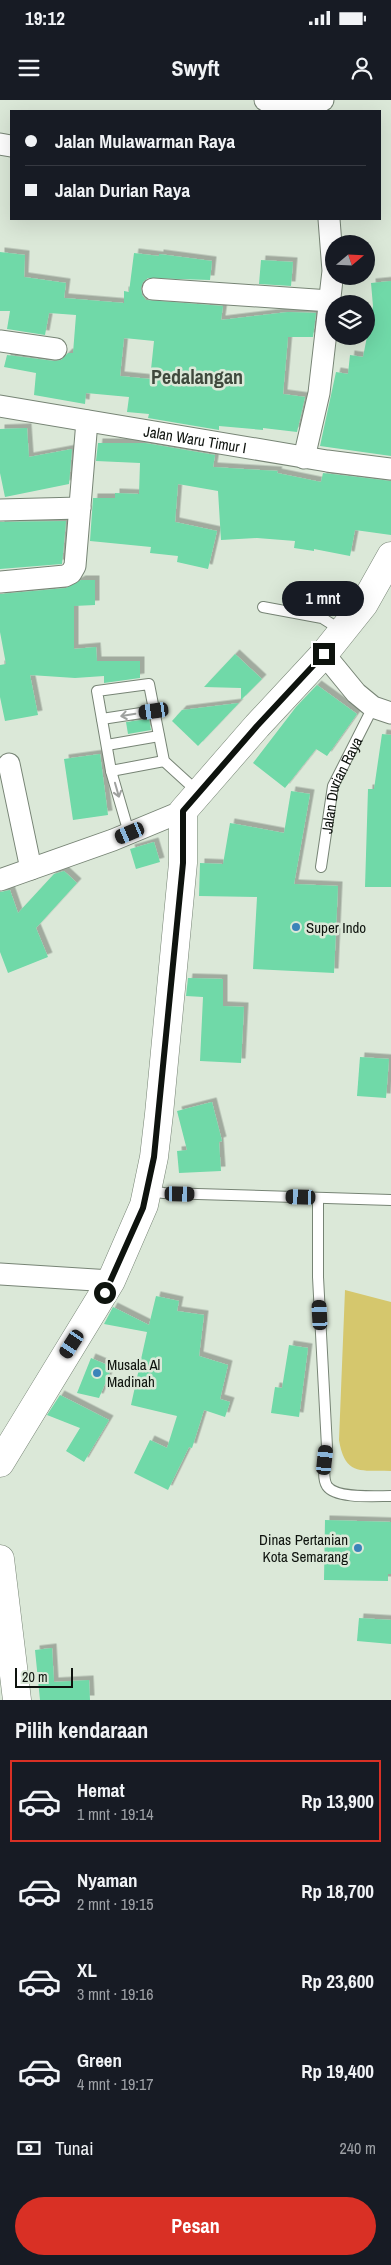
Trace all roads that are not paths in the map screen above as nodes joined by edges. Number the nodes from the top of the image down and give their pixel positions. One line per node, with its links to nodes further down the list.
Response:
1 (265, 100): 2 (street)
2 (322, 100)
3 (329, 220): 5 (street)
4 (153, 289): 6 (street)
5 (331, 295)
6 (325, 301)
7 (0, 341): 9 (street)
8 (325, 343): 12 (street)
9 (56, 349)
10 (0, 406): 11 (street, Jalan Waru Timur I)
11 (87, 421): 12 (street, Jalan Waru Timur I); 14 (street)
12 (304, 458): 13 (street, Jalan Waru Timur I)
13 (391, 469)
14 (80, 508): 15 (street); 17 (street)
15 (0, 510)
16 (391, 556): 19 (main road)
17 (0, 582)
18 (263, 607): 19 (lane)
19 (342, 630): 20 (main road)
20 (324, 654): 21 (street, Jalan Durian Raya); 29 (main road)
21 (382, 710): 31 (lane, Jalan Durian Raya)
22 (154, 711): 23 (lane, one-way to 23); 23 (lane); 24 (lane)
23 (102, 719): 25 (lane)
24 (159, 736): 25 (lane); 26 (lane)
25 (107, 745): 28 (lane)
26 (164, 760): 28 (lane); 29 (lane)
27 (10, 764): 32 (street)
28 (111, 771): 30 (lane, one-way to 30)
29 (191, 802): 30 (street); 34 (main road)
30 (130, 833): 32 (street)
31 (321, 867)
32 (31, 869): 33 (street)
33 (0, 880)
34 (147, 1191): 35 (lane); 38 (main road)
35 (318, 1198): 36 (lane); 40 (lane)
36 (391, 1200)
37 (0, 1274): 38 (street)
38 (111, 1281): 39 (main road)
39 (0, 1463)
40 (391, 1496)
41 (0, 1559): 42 (main road)
42 (17, 1700)

